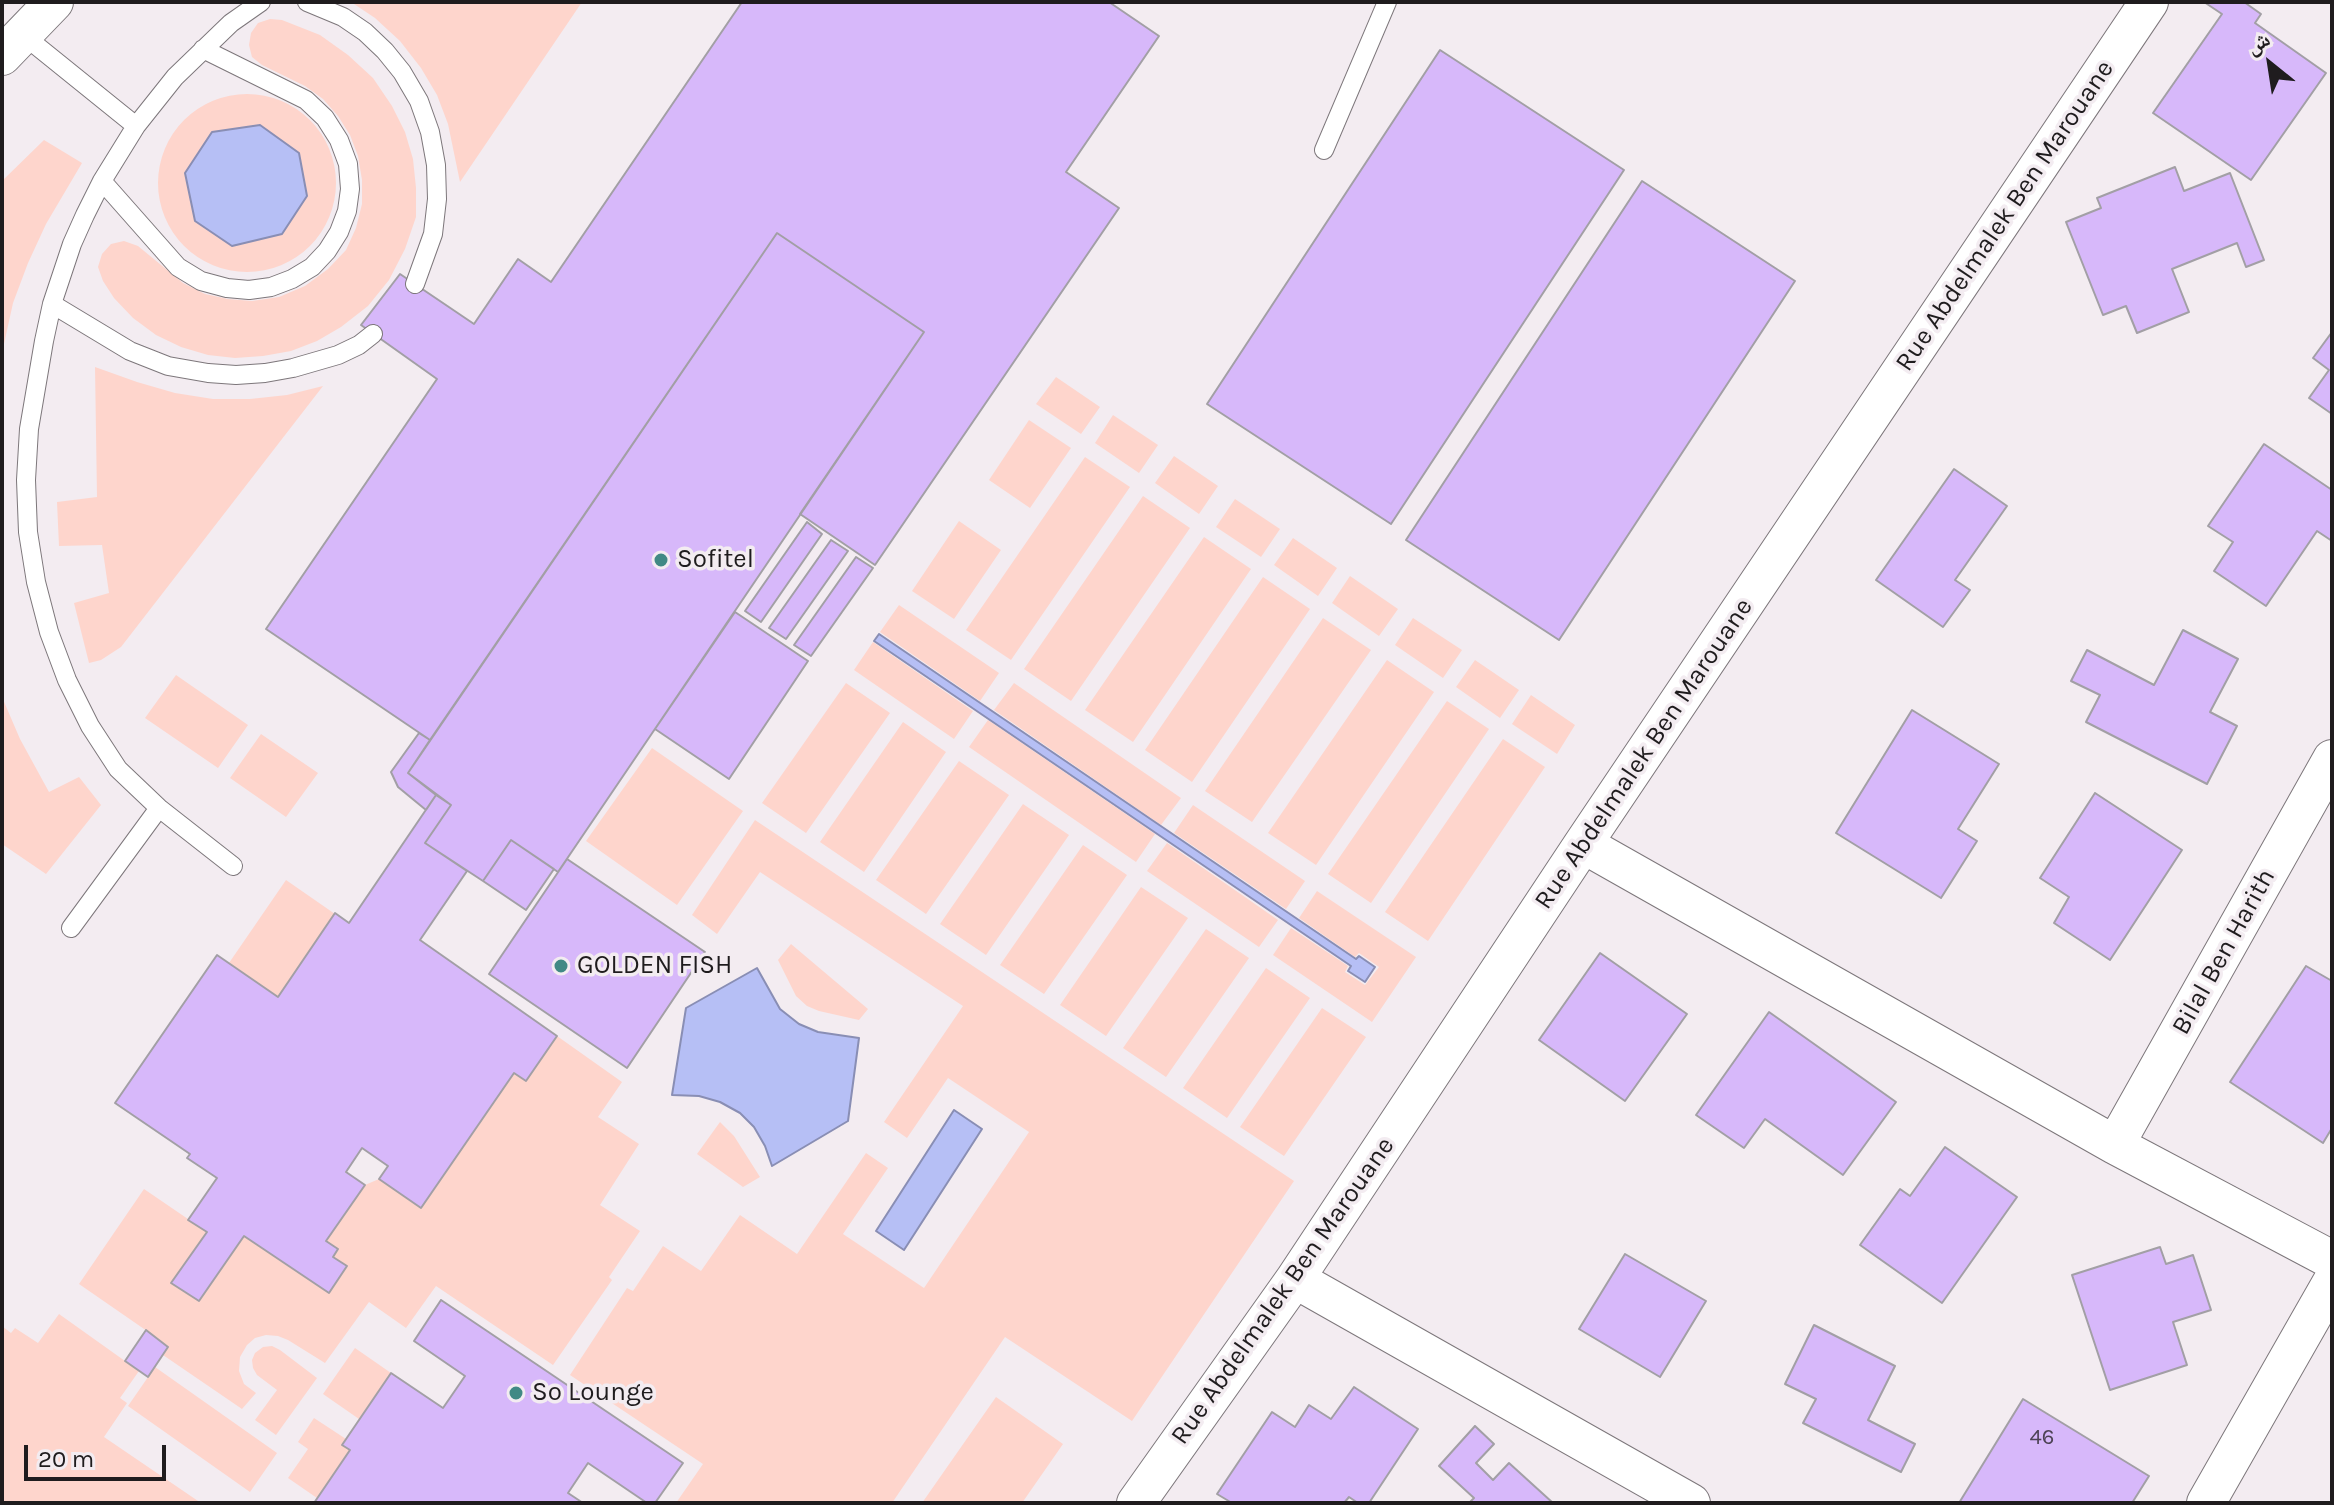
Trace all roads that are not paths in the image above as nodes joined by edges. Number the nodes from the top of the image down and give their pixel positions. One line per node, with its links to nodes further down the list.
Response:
1 (54, 2): 6 (street)
2 (261, 2): 7 (lane)
3 (307, 2): 11 (lane)
4 (1387, 2): 9 (lane)
5 (2149, 2): 16 (street, Rue Abdelmalek Ben Marouane)
6 (9, 37): 8 (lane)
7 (203, 49): 8 (lane); 10 (lane)
8 (136, 126): 10 (lane)
9 (1324, 150)
10 (102, 181): 12 (lane)
11 (415, 284)
12 (52, 304): 13 (lane); 15 (lane)
13 (373, 334)
14 (2332, 759): 19 (street, Bilal Ben Harith)
15 (159, 808): 17 (lane); 18 (lane)
16 (1583, 844): 19 (street); 21 (street, Rue Abdelmalek Ben Marouane)
17 (233, 866)
18 (71, 928)
19 (2115, 1145): 20 (street)
20 (2332, 1260)
21 (1295, 1279): 23 (street, Rue Abdelmalek Ben Marouane); 24 (street)
22 (2332, 1282): 25 (street)
23 (1136, 1503)
24 (1691, 1503)
25 (2206, 1503)

